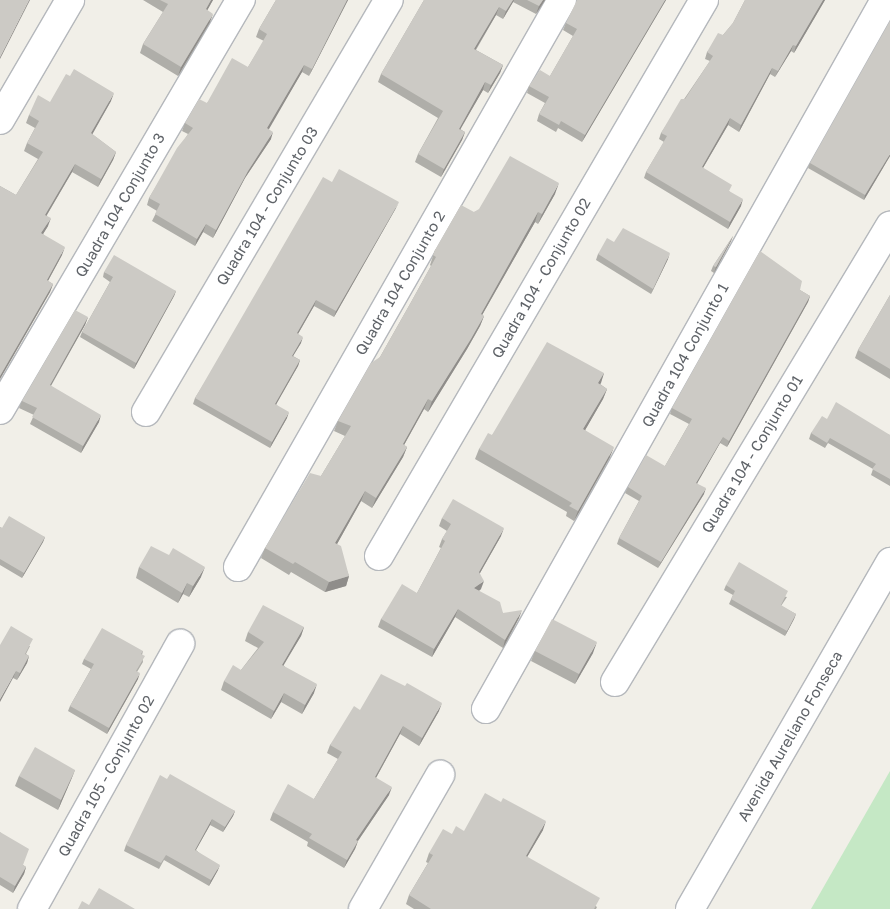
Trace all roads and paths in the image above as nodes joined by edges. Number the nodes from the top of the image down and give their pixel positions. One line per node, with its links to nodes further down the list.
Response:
1 (70, 0): 7 (street)
2 (241, 0): 9 (street, Quadra 104 Conjunto 3)
3 (389, 0): 10 (street, Quadra 104 - Conjunto 03)
4 (562, 0): 13 (street, Quadra 104 Conjunto 2)
5 (704, 0): 11 (street, Quadra 104 - Conjunto 02)
6 (885, 0): 16 (street, Quadra 104 Conjunto 1)
7 (0, 120)
8 (890, 226): 15 (street, Quadra 104 - Conjunto 01)
9 (0, 410)
10 (146, 412)
11 (379, 556)
12 (890, 562): 20 (street, Avenida Aureliano Fonseca)
13 (238, 567)
14 (180, 644): 18 (street, Quadra 105 - Conjunto 02)
15 (614, 682)
16 (486, 709)
17 (440, 775): 19 (street)
18 (32, 909)
19 (363, 909)
20 (690, 909)

